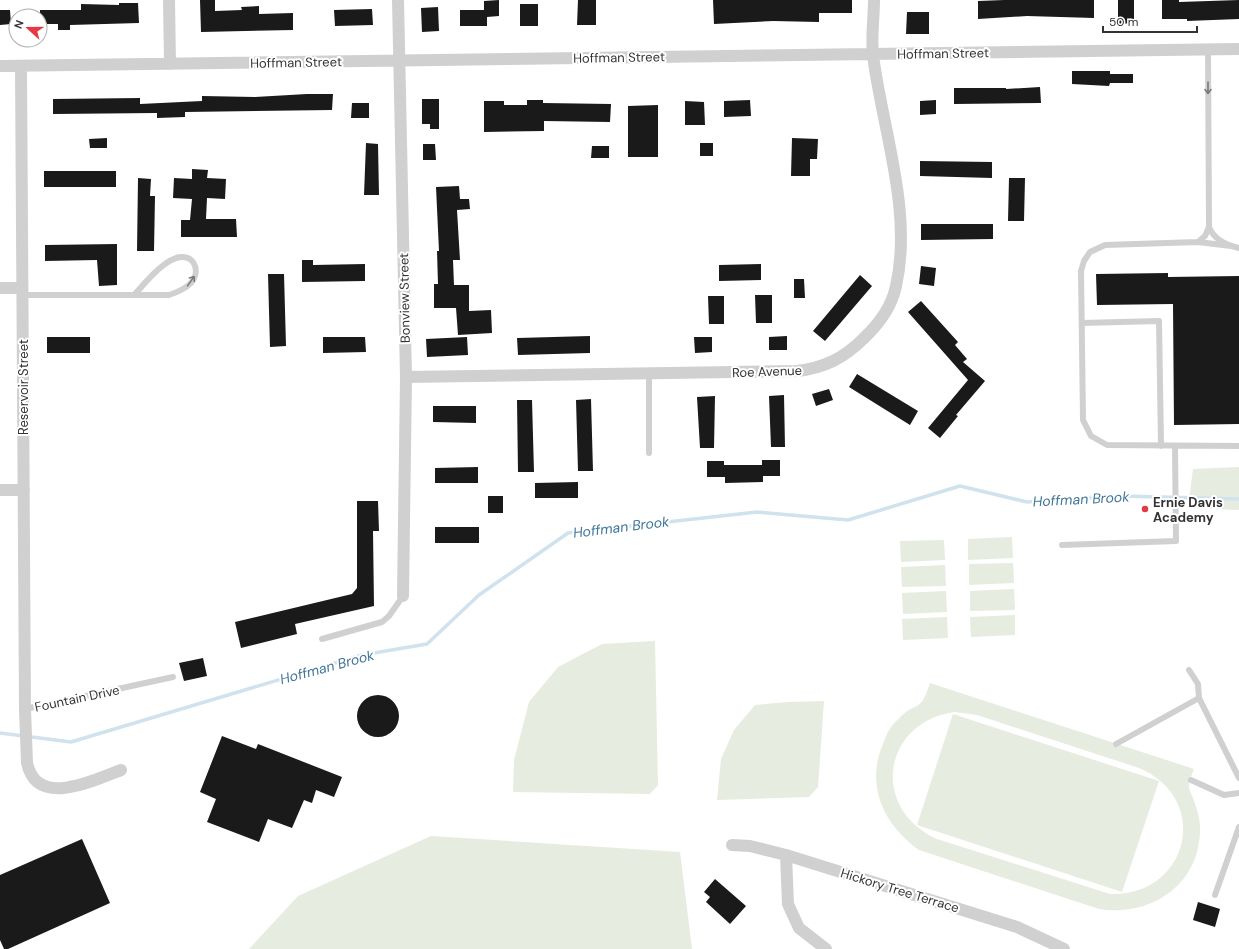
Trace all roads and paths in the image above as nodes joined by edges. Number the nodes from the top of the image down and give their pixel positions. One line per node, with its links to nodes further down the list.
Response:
1 (169, 0): 8 (street)
2 (398, 0): 7 (street, Bonview Street)
3 (874, 0): 6 (street, Roe Avenue)
4 (1239, 48): 5 (street, Hoffman Street)
5 (1208, 49): 6 (street, Hoffman Street); 11 (lane, one-way to 11)
6 (873, 54): 7 (street, Hoffman Street); 19 (street, Roe Avenue)
7 (400, 60): 8 (street, Hoffman Street); 20 (street, Bonview Street)
8 (170, 64): 10 (street, Hoffman Street)
9 (0, 66): 10 (street, Hoffman Street)
10 (21, 66): 16 (street, Reservoir Street)
11 (1209, 227): 12 (lane); 13 (lane)
12 (1198, 242): 13 (lane); 18 (lane)
13 (1231, 246): 14 (lane)
14 (1239, 248)
15 (0, 288): 16 (street)
16 (22, 291): 17 (lane); 26 (street, Reservoir Street)
17 (135, 294): 17 (lane, one-way to 17)
18 (1082, 322): 21 (lane); 21 (lane)
19 (649, 373): 20 (street, Roe Avenue); 24 (lane)
20 (406, 377): 28 (street, Bonview Street)
21 (1161, 446): 22 (lane)
22 (1175, 446): 23 (lane); 27 (lane)
23 (1239, 446)
24 (649, 453)
25 (0, 490): 26 (street)
26 (24, 490): 33 (street, Reservoir Street)
27 (1062, 545)
28 (403, 596): 29 (lane)
29 (322, 639)
30 (1189, 670): 32 (lane)
31 (173, 677): 33 (lane, Fountain Drive)
32 (1199, 698): 34 (lane); 36 (lane)
33 (25, 709): 35 (street, Fountain Drive)
34 (1116, 744)
35 (121, 770)
36 (1239, 778)
37 (1191, 780): 38 (lane)
38 (1239, 793)
39 (1239, 827): 42 (lane)
40 (732, 844): 41 (street, Hickory Tree Terrace)
41 (786, 855): 43 (street); 44 (street, Hickory Tree Terrace)
42 (1215, 895)
43 (826, 949)
44 (1064, 949)

